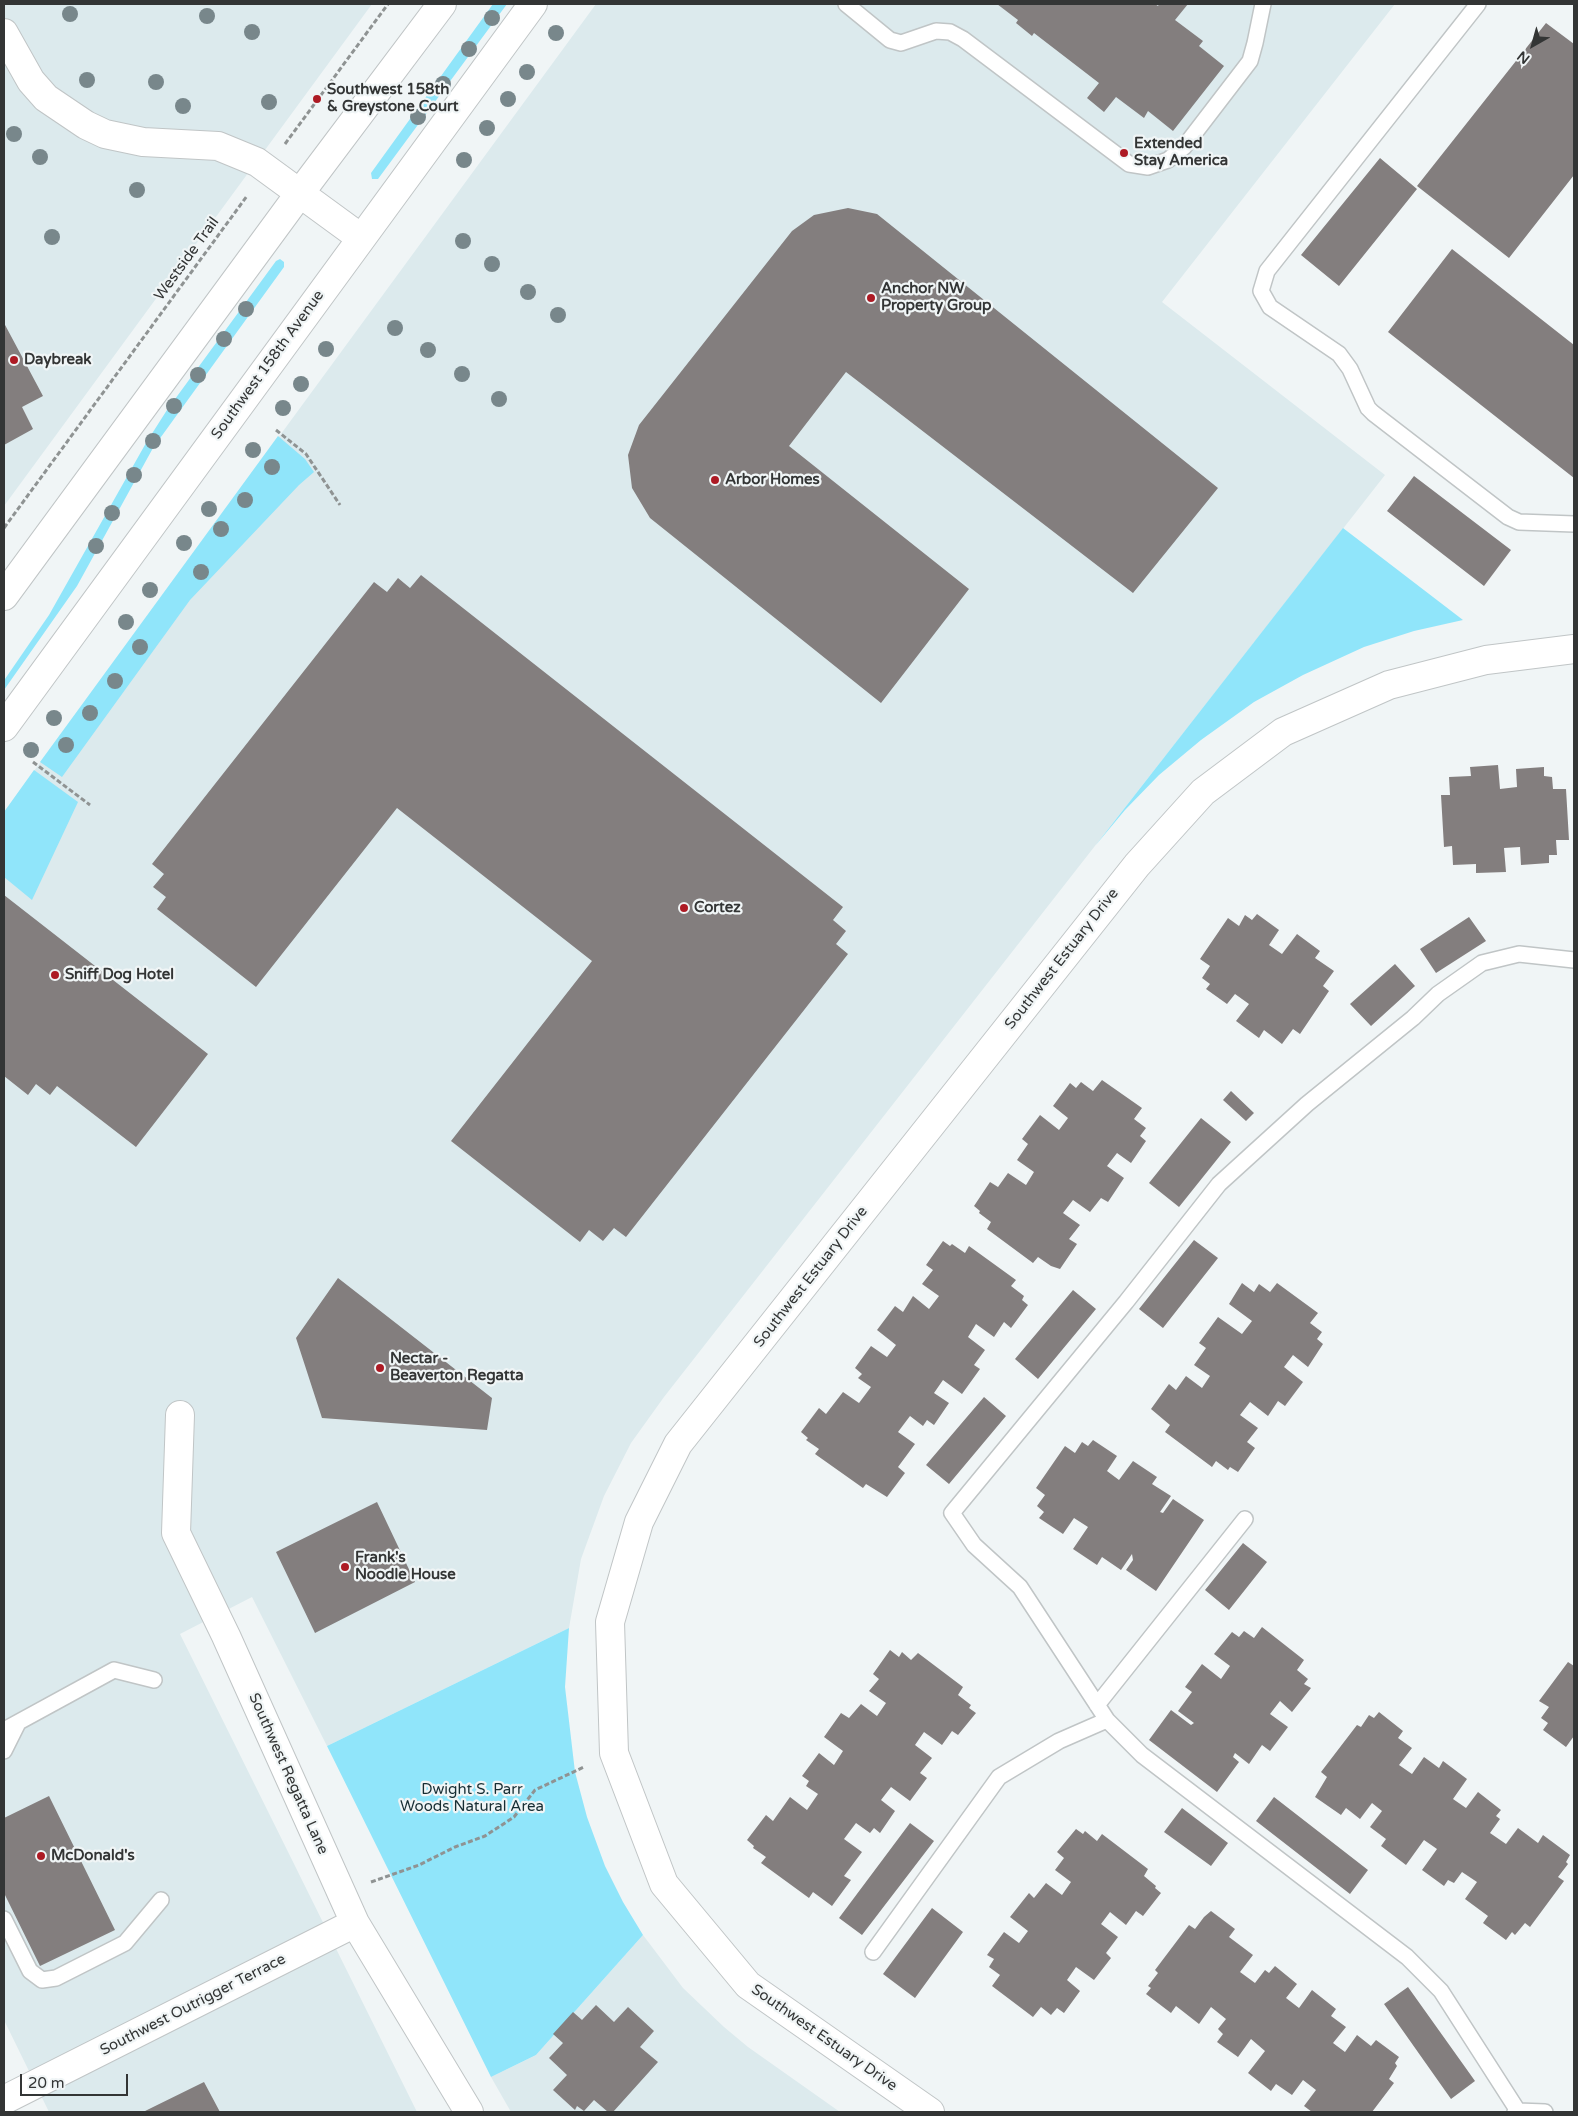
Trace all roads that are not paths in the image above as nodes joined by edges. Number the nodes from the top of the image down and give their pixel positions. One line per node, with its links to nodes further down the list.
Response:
1 (442, 4): 7 (street)
2 (534, 4): 8 (street, Southwest 158th Avenue)
3 (846, 4): 4 (lane)
4 (1263, 4)
5 (1478, 4): 9 (lane)
6 (4, 33): 7 (street)
7 (300, 193): 8 (street); 10 (street)
8 (361, 238): 12 (street, Southwest 158th Avenue)
9 (1574, 524)
10 (4, 596)
11 (1574, 648): 29 (street, Southwest Estuary Drive)
12 (4, 727)
13 (1574, 960): 17 (lane)
14 (180, 1415): 24 (street, Southwest Regatta Lane)
15 (1245, 1519): 17 (lane)
16 (154, 1680): 19 (lane)
17 (1097, 1705): 18 (lane)
18 (1107, 1720): 25 (lane); 27 (lane)
19 (18, 1722): 20 (lane); 21 (lane)
20 (4, 1730)
21 (4, 1751)
22 (161, 1900): 23 (lane)
23 (4, 1919)
24 (355, 1923): 26 (street, Southwest Outrigger Terrace); 28 (street, Southwest Regatta Lane)
25 (873, 1952)
26 (4, 2100)
27 (1517, 2111): 30 (lane)
28 (469, 2112)
29 (930, 2112)
30 (1545, 2112)

